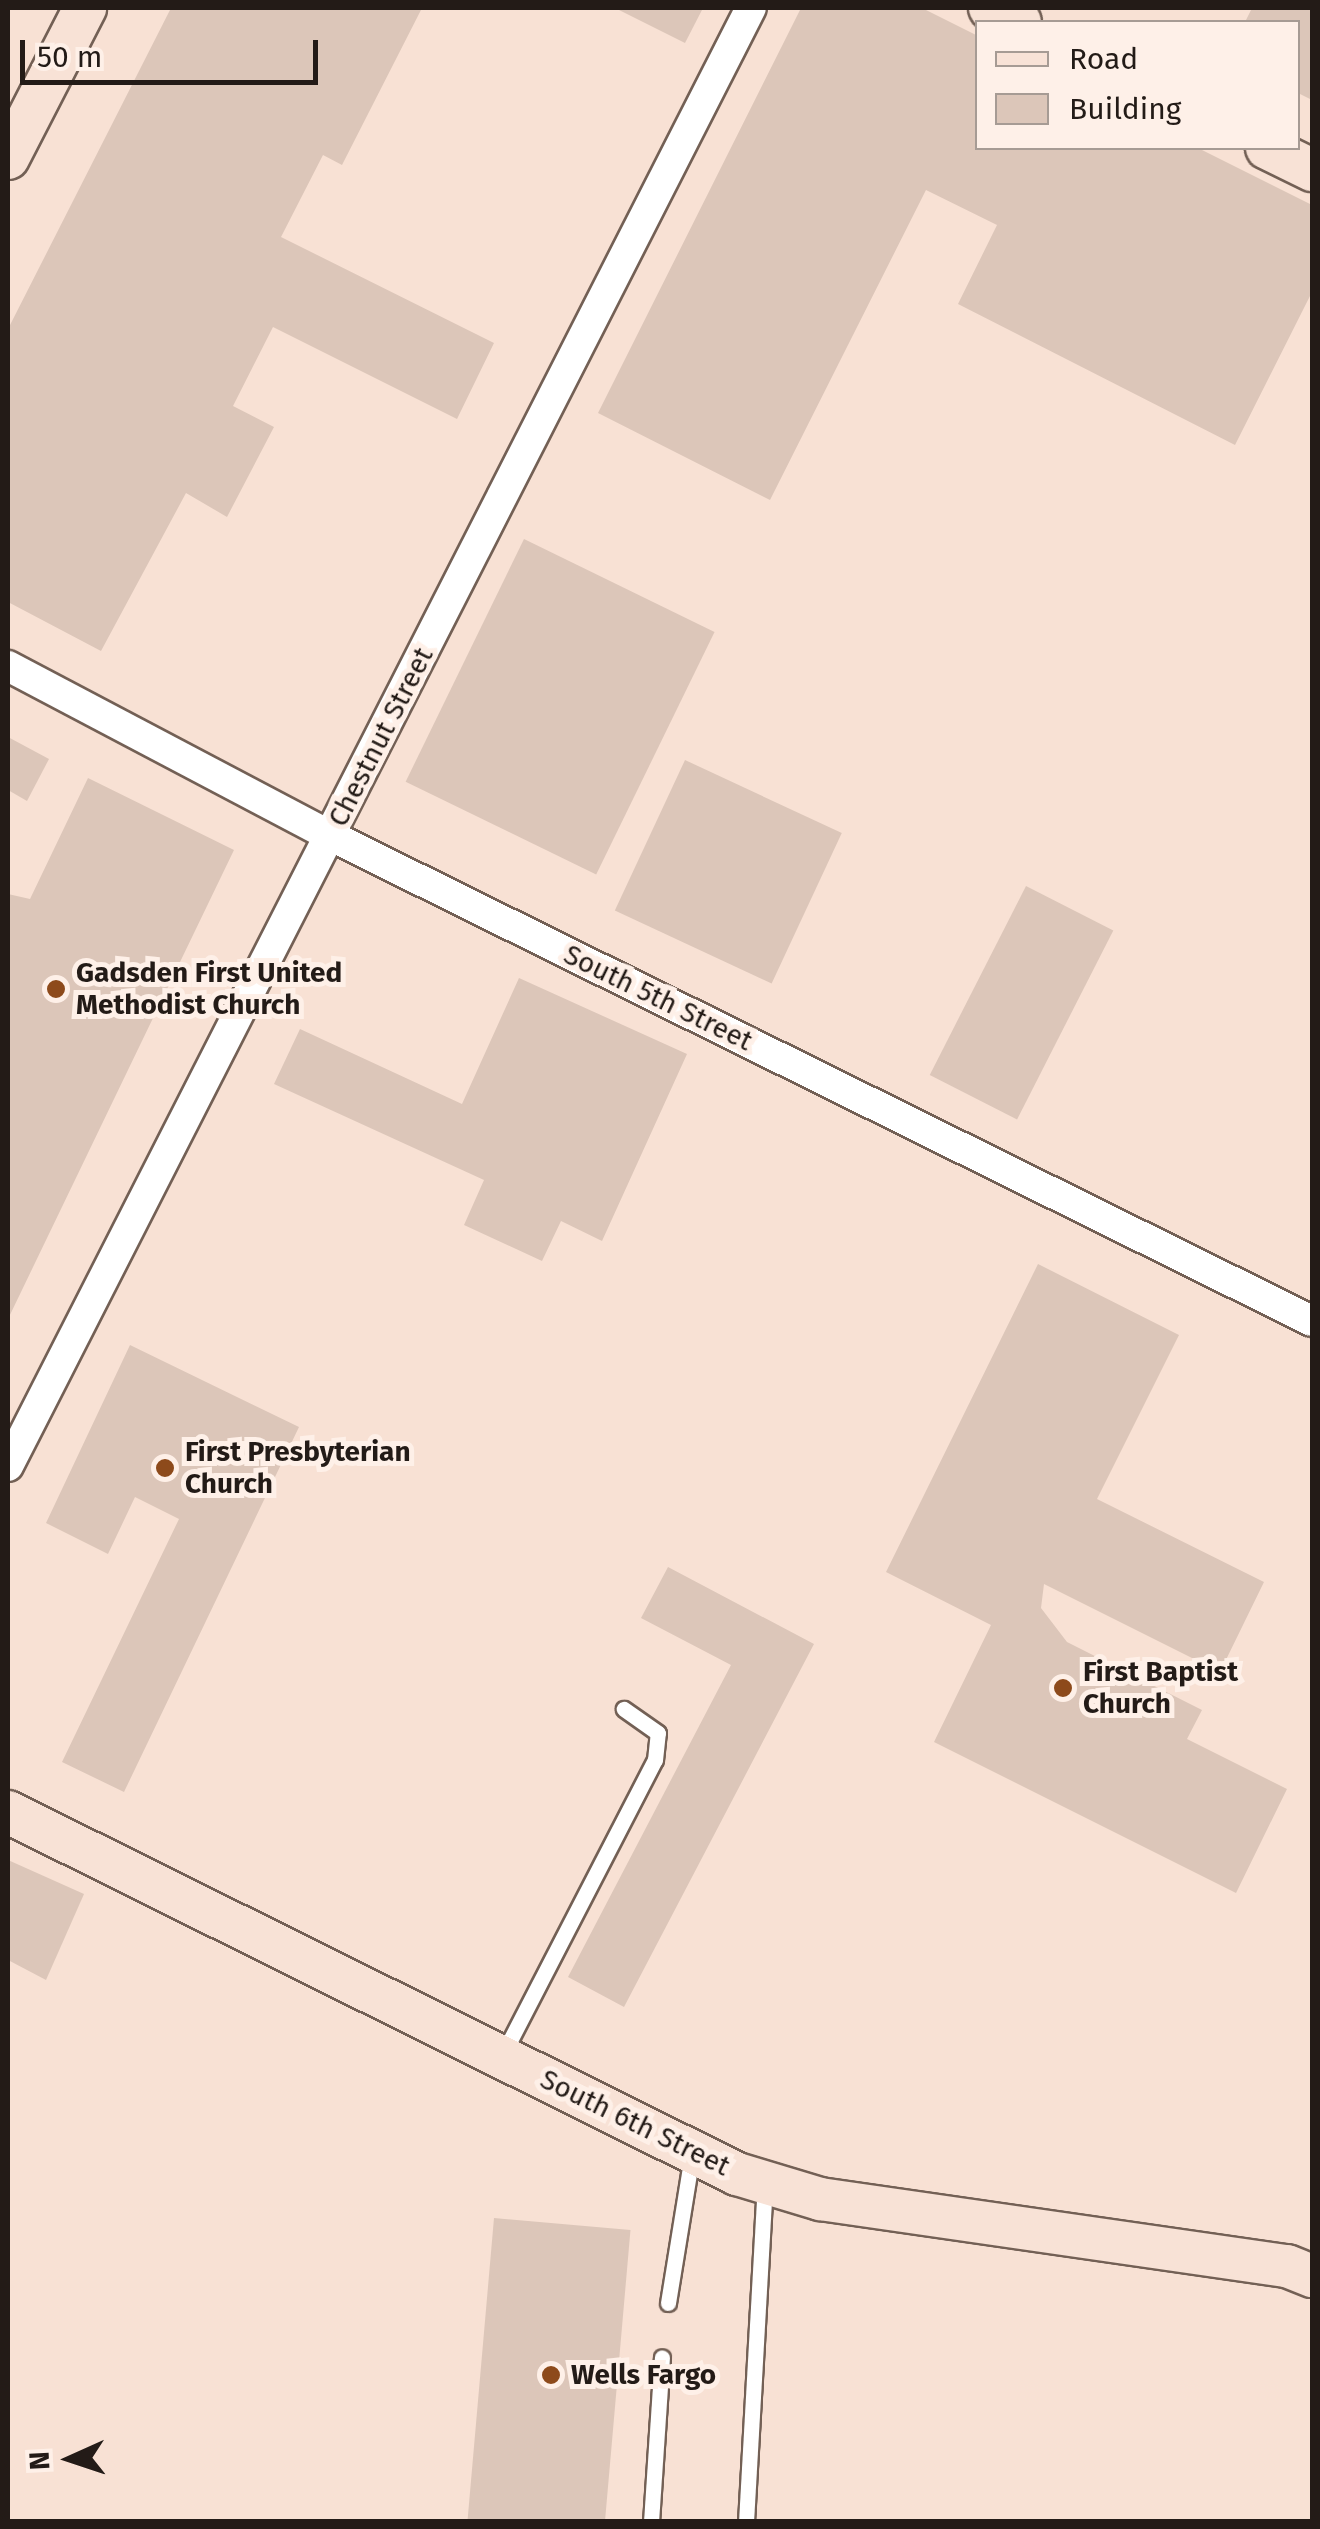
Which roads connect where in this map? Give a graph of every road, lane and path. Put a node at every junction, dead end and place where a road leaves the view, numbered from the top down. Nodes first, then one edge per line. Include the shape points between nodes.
1 (85, 8) edge
2 (751, 8) edge
3 (990, 8) edge
4 (1016, 20) edge
5 (1271, 150) edge
6 (8, 158) edge
7 (1312, 170) edge
8 (8, 666) edge
9 (331, 836) junction
10 (1312, 1321) edge
11 (8, 1466) edge
12 (624, 1709) dead end
13 (8, 1812) edge
14 (501, 2057) junction
15 (692, 2152) junction
16 (765, 2183) junction
17 (1312, 2276) edge
18 (668, 2303) dead end
19 (662, 2358) dead end
20 (650, 2522) edge
21 (746, 2522) edge

1 - 6 street
2 - 9 street, Chestnut Street
3 - 4 street
5 - 7 street
8 - 9 street, South 5th Street
9 - 10 street, South 5th Street
9 - 11 street, Chestnut Street
12 - 14 lane via 658,1733 655,1760
13 - 14 street, South 6th Street
14 - 15 street, South 6th Street
15 - 16 street, South 6th Street
15 - 18 lane
16 - 17 street, South 6th Street via 820,2198 1287,2266
16 - 21 lane
19 - 20 lane

